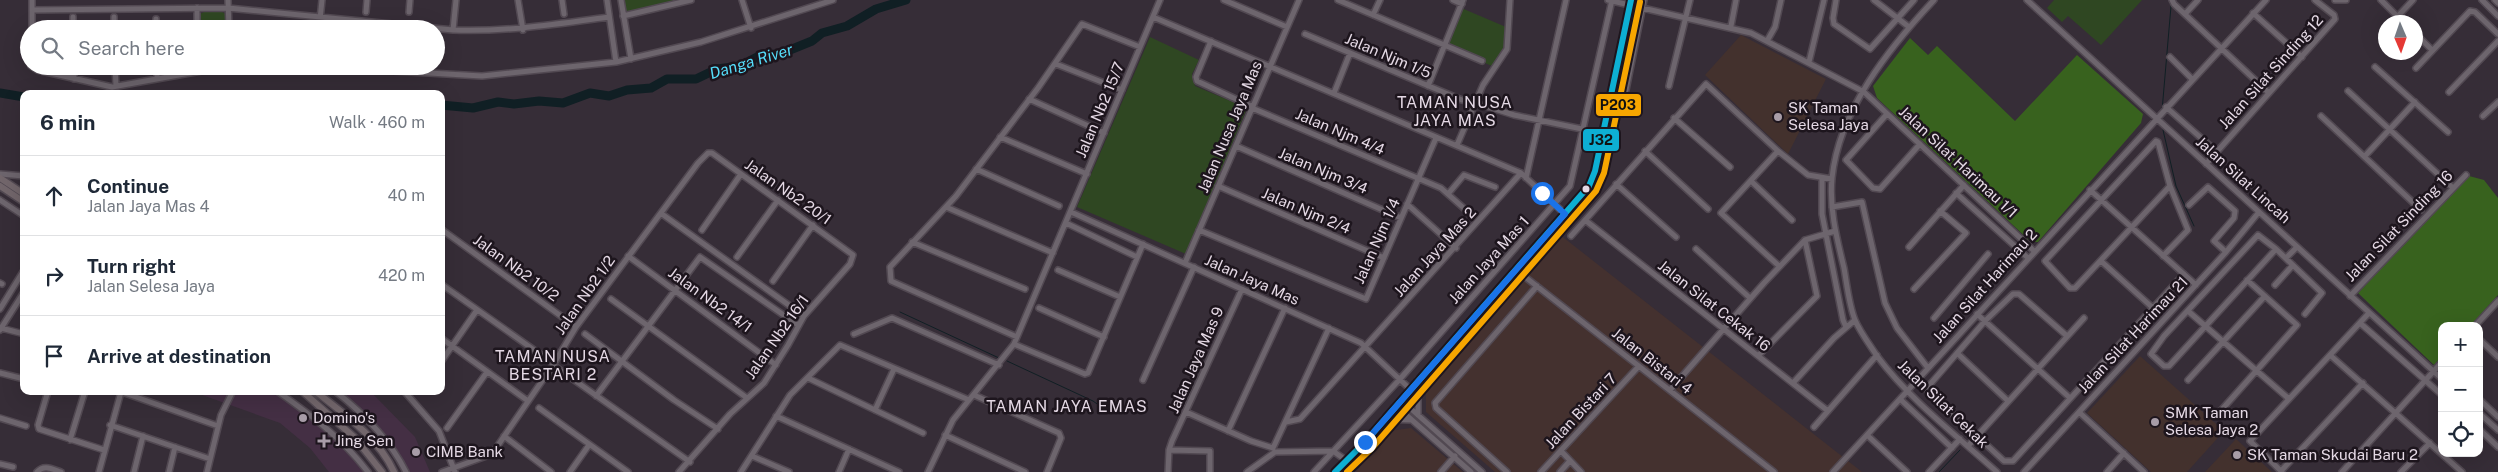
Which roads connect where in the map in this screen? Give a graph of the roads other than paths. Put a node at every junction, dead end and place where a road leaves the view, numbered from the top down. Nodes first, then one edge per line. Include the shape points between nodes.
1 (32, 0) edge
2 (228, 0) edge
3 (322, 0) edge
4 (368, 0) edge
5 (410, 0) edge
6 (456, 0) edge
7 (518, 0) edge
8 (562, 0) edge
9 (607, 0) edge
10 (621, 0) edge
11 (691, 0) edge
12 (742, 0) edge
13 (832, 0) edge
14 (1160, 0) edge
15 (1224, 0) edge
16 (1299, 0) edge
17 (1338, 0) edge
18 (1380, 0) edge
19 (1453, 0) edge
20 (1510, 0) edge
21 (1566, 0) edge
22 (1611, 0) edge
23 (1644, 0) edge
24 (1690, 0) edge
25 (1736, 0) edge
26 (1781, 0) edge
27 (1824, 0) edge
28 (1836, 0) edge
29 (1874, 0) edge
30 (1914, 0) edge
31 (1934, 0) edge
32 (2027, 0) edge
33 (2172, 0) edge
34 (2198, 0) edge
35 (2266, 0) edge
36 (2316, 0) edge
37 (2335, 0) edge
38 (2346, 0) edge
39 (2380, 0) edge
40 (2413, 0) edge
41 (2482, 0) edge
42 (1462, 2) edge
43 (1630, 2) edge
44 (197, 8) junction
45 (228, 8) junction
46 (1642, 8) junction
47 (32, 10) junction
48 (366, 12) dead end
49 (409, 12) dead end
50 (2253, 13) junction
51 (564, 14) dead end
52 (2185, 14) junction
53 (1373, 15) junction
54 (2396, 15) edge
55 (2400, 15) edge
56 (320, 16) junction
57 (623, 16) junction
58 (2498, 16) edge
59 (609, 17) junction
60 (1153, 17) junction
61 (1686, 17) junction
62 (1898, 19) junction
63 (32, 20) edge
64 (197, 20) edge
65 (229, 20) edge
66 (320, 20) edge
67 (358, 20) edge
68 (1731, 26) junction
69 (1287, 27) junction
70 (1909, 27) junction
71 (751, 28) junction
72 (445, 29) edge
73 (453, 30) junction
74 (522, 30) junction
75 (1305, 34) dead end
76 (2498, 34) edge
77 (1211, 41) junction
78 (1767, 41) junction
79 (2423, 41) edge
80 (2498, 41) edge
81 (1445, 45) junction
82 (1140, 47) junction
83 (2220, 49) junction
84 (2432, 50) junction
85 (1350, 53) junction
86 (2302, 57) junction
87 (2170, 58) dead end
88 (631, 59) junction
89 (1482, 61) dead end
90 (616, 62) junction
91 (1809, 62) junction
92 (1056, 64) junction
93 (1270, 66) junction
94 (2375, 67) dead end
95 (2416, 68) dead end
96 (445, 74) edge
97 (59, 75) edge
98 (74, 75) edge
99 (115, 75) edge
100 (157, 75) edge
101 (173, 75) edge
102 (74, 79) junction
103 (157, 79) junction
104 (2192, 79) junction
105 (116, 86) junction
106 (1428, 86) junction
107 (1669, 86) dead end
108 (1612, 87) junction
109 (1122, 90) junction
110 (2348, 91) dead end
111 (1864, 92) junction
112 (2449, 92) dead end
113 (1334, 93) junction
114 (2269, 93) junction
115 (1029, 99) junction
116 (1462, 100) dead end
117 (1476, 102) junction
118 (2415, 102) junction
119 (2498, 102) edge
120 (1252, 107) junction
121 (2164, 109) junction
122 (1888, 114) junction
123 (2321, 116) dead end
124 (2483, 116) dead end
125 (1674, 118) junction
126 (2156, 118) junction
127 (1538, 120) junction
128 (1582, 129) junction
129 (2390, 130) junction
130 (2448, 132) dead end
131 (1104, 133) junction
132 (1000, 137) junction
133 (1436, 138) junction
134 (1920, 144) junction
135 (1236, 146) junction
136 (1457, 146) junction
137 (1645, 151) junction
138 (1778, 152) junction
139 (2217, 152) junction
140 (704, 156) joint
141 (2365, 156) junction
142 (2206, 164) junction
143 (1730, 167) dead end
144 (976, 169) junction
145 (1521, 173) junction
146 (741, 174) junction
147 (1087, 174) junction
148 (2466, 174) dead end
149 (0, 176) edge
150 (20, 177) edge
151 (1418, 178) junction
152 (1526, 178) junction
153 (1822, 179) junction
154 (1832, 179) junction
155 (1751, 181) junction
156 (1616, 184) junction
157 (1964, 185) junction
158 (0, 186) edge
159 (1218, 186) junction
160 (2170, 186) junction
161 (1495, 187) dead end
162 (2453, 188) junction
163 (2090, 190) junction
164 (20, 191) edge
165 (1956, 193) junction
166 (1448, 194) junction
167 (20, 199) edge
168 (2100, 199) junction
169 (0, 200) edge
170 (778, 200) junction
171 (1408, 204) junction
172 (1555, 205) junction
173 (2189, 205) dead end
174 (1059, 206) dead end
175 (1832, 206) junction
176 (946, 207) junction
177 (1708, 209) dead end
178 (2421, 210) dead end
179 (1467, 211) dead end
180 (1940, 211) junction
181 (1071, 212) junction
182 (2259, 212) junction
183 (20, 213) edge
184 (662, 214) junction
185 (1565, 214) junction
186 (1401, 218) junction
187 (1585, 220) junction
188 (1792, 220) dead end
189 (1066, 223) junction
190 (813, 225) junction
191 (2131, 227) junction
192 (702, 230) dead end
193 (1199, 230) junction
194 (1835, 231) junction
195 (445, 232) edge
196 (1826, 234) junction
197 (1571, 236) dead end
198 (1676, 236) dead end
199 (1805, 240) junction
200 (912, 242) junction
201 (1143, 244) junction
202 (1909, 247) dead end
203 (2297, 247) junction
204 (1456, 248) junction
205 (1696, 249) dead end
206 (2276, 249) junction
207 (2034, 251) junction
208 (2226, 252) junction
209 (1053, 253) junction
210 (1988, 254) dead end
211 (628, 256) junction
212 (2163, 256) junction
213 (737, 257) dead end
214 (1137, 257) junction
215 (1384, 258) junction
216 (2028, 258) junction
217 (2286, 258) junction
218 (852, 260) joint
219 (2101, 261) junction
220 (1185, 263) junction
221 (2294, 265) junction
222 (1779, 266) junction
223 (1194, 267) junction
224 (1515, 269) junction
225 (1058, 270) dead end
226 (2184, 274) junction
227 (20, 276) edge
228 (2247, 280) junction
229 (773, 281) dead end
230 (2196, 285) junction
231 (2275, 285) dead end
232 (1537, 286) junction
233 (445, 287) edge
234 (1025, 289) dead end
235 (1242, 289) junction
236 (1914, 289) dead end
237 (675, 290) junction
238 (2265, 296) junction
239 (2350, 296) junction
240 (1120, 297) junction
241 (20, 298) edge
242 (1750, 298) junction
243 (611, 299) dead end
244 (2498, 301) edge
245 (1039, 308) dead end
246 (1285, 308) junction
247 (2153, 308) junction
248 (0, 309) edge
249 (477, 310) junction
250 (2188, 311) junction
251 (2369, 313) junction
252 (1977, 314) junction
253 (2305, 314) dead end
254 (804, 316) junction
255 (1934, 318) dead end
256 (2084, 318) dead end
257 (1855, 320) junction
258 (1985, 321) junction
259 (2479, 322) edge
260 (2360, 323) junction
261 (798, 325) junction
262 (649, 326) junction
263 (2205, 326) junction
264 (576, 327) junction
265 (1846, 327) junction
266 (1329, 328) junction
267 (1, 329) edge
268 (2155, 329) junction
269 (1724, 330) junction
270 (20, 333) edge
271 (585, 334) dead end
272 (854, 334) dead end
273 (2067, 336) junction
274 (2164, 336) junction
275 (1017, 337) junction
276 (1104, 337) junction
277 (445, 341) edge
278 (2224, 342) junction
279 (2483, 343) edge
280 (1014, 344) junction
281 (452, 346) junction
282 (1366, 347) junction
283 (1957, 353) junction
284 (2330, 354) junction
285 (1877, 355) junction
286 (445, 356) edge
287 (1758, 356) junction
288 (544, 357) dead end
289 (2498, 357) edge
290 (621, 362) junction
291 (999, 364) junction
292 (553, 365) junction
293 (776, 365) junction
294 (1639, 366) junction
295 (2438, 367) edge
296 (1928, 368) junction
297 (894, 369) junction
298 (2038, 369) junction
299 (2256, 370) junction
300 (2433, 371) junction
301 (0, 372) edge
302 (487, 372) junction
303 (2438, 375) edge
304 (808, 378) junction
305 (20, 379) edge
306 (1400, 379) junction
307 (1143, 380) dead end
308 (1418, 380) junction
309 (2188, 380) dead end
310 (2425, 380) junction
311 (2363, 383) junction
312 (1793, 384) junction
313 (1410, 388) junction
314 (1670, 390) junction
315 (1907, 390) junction
316 (2438, 391) edge
317 (47, 395) edge
318 (84, 395) edge
319 (119, 395) edge
320 (129, 395) edge
321 (230, 395) edge
322 (283, 395) edge
323 (307, 395) edge
324 (320, 395) edge
325 (339, 395) edge
326 (408, 395) edge
327 (974, 395) junction
328 (596, 396) junction
329 (747, 398) junction
330 (1900, 398) junction
331 (2070, 398) junction
332 (2288, 398) junction
333 (969, 400) junction
334 (1401, 400) junction
335 (528, 401) junction
336 (2008, 401) junction
337 (2483, 403) edge
338 (1396, 406) junction
339 (539, 408) dead end
340 (875, 410) junction
341 (1828, 411) junction
342 (1186, 412) junction
343 (2079, 412) junction
344 (2396, 412) junction
345 (1418, 415) junction
346 (2216, 415) dead end
347 (776, 416) junction
348 (2483, 417) edge
349 (2498, 417) edge
350 (0, 418) edge
351 (1384, 419) junction
352 (1413, 420) junction
353 (1286, 422) junction
354 (110, 425) junction
355 (26, 426) dead end
356 (218, 426) junction
357 (1814, 427) dead end
358 (447, 428) dead end
359 (718, 428) junction
360 (1228, 430) junction
361 (2498, 430) edge
362 (924, 433) dead end
363 (2483, 433) edge
364 (945, 435) junction
365 (1867, 435) junction
366 (143, 436) junction
367 (504, 436) junction
368 (1976, 436) junction
369 (1960, 439) junction
370 (70, 440) junction
371 (2430, 443) junction
372 (589, 445) junction
373 (1968, 446) junction
374 (175, 447) junction
375 (2498, 447) edge
376 (1952, 448) junction
377 (849, 449) junction
378 (104, 450) junction
379 (1169, 450) junction
380 (1333, 451) junction
381 (1561, 451) junction
382 (1459, 452) junction
383 (2124, 453) junction
384 (752, 456) junction
385 (1454, 457) junction
386 (210, 459) junction
387 (1347, 461) junction
388 (690, 462) junction
389 (1569, 462) junction
390 (0, 464) edge
391 (390, 464) junction
392 (13, 467) dead end
393 (454, 470) edge
394 (2405, 471) edge
395 (37, 472) edge
396 (61, 472) edge
397 (99, 472) edge
398 (134, 472) edge
399 (169, 472) edge
400 (208, 472) edge
401 (368, 472) edge
402 (380, 472) edge
403 (394, 472) edge
404 (406, 472) edge
405 (442, 472) edge
406 (551, 472) edge
407 (570, 472) edge
408 (628, 472) edge
409 (679, 472) edge
410 (741, 472) edge
411 (789, 472) edge
412 (839, 472) edge
413 (899, 472) edge
414 (928, 472) edge
415 (1025, 472) edge
416 (1047, 472) edge
417 (1168, 472) edge
418 (1210, 472) edge
419 (1247, 472) edge
420 (1314, 472) edge
421 (1335, 472) edge
422 (1441, 472) edge
423 (1471, 472) edge
424 (1482, 472) edge
425 (1507, 472) edge
426 (1541, 472) edge
427 (1560, 472) edge
428 (1582, 472) edge
429 (1774, 472) edge
430 (1833, 472) edge
431 (1908, 472) edge
432 (1929, 472) edge
433 (1997, 472) edge
434 (2024, 472) edge
435 (2107, 472) edge
436 (2144, 472) edge
437 (2282, 472) edge
438 (2342, 472) edge
439 (2462, 472) edge

1 - 47 street
2 - 45 street
3 - 56 street
4 - 48 street
5 - 49 street
6 - 73 street
7 - 74 street
8 - 51 street
9 - 59 street
10 - 57 street
11 - 57 street
12 - 71 street
13 - 71 street
14 - 60 street, Jalan Nb2 15/7
15 - 69 street
16 - 69 street, Jalan Nusa Jaya Mas
17 - 53 street
18 - 53 street
19 - 42 street
20 - 117 street via 1507,49 1483,85
21 - 127 street
22 - 43 street, Jalan Silat Harimau 1/1
22 - 128 street, Jalan Jaya Mas 1
23 - 46 street
24 - 61 street
25 - 68 street
26 - 78 street via 1775,27
27 - 91 street
28 - 62 street via 1834,24 1870,49
29 - 62 street
30 - 62 street
31 - 70 street, Jalan Silat Cekak
32 - 126 street, Jalan Silat Lincah
33 - 52 street
34 - 52 street
35 - 50 street, Jalan Silat Harimau 2
36 - 86 street, Jalan Silat Sinding 12 via 2335,19
37 - 38 street
39 - 54 street
40 - 55 street
41 - 58 street
42 - 81 street
43 - 46 street, Jalan Silat Harimau 1/1
43 - 108 street
44 - 45 street
44 - 47 street
44 - 64 street
45 - 56 street
45 - 65 street
46 - 61 street, Jalan Silat Harimau 1/1
46 - 108 street via 1626,90
47 - 63 street
50 - 83 street, Jalan Silat Harimau 2
50 - 86 street
52 - 83 street
53 - 81 street
56 - 66 street
56 - 67 street
57 - 88 street
59 - 74 street
59 - 90 street
60 - 77 street
60 - 82 street, Jalan Nb2 15/7
61 - 68 street, Jalan Silat Harimau 1/1
61 - 107 street
62 - 70 street
68 - 78 street, Jalan Silat Harimau 1/1
69 - 93 street, Jalan Nusa Jaya Mas
70 - 111 street, Jalan Silat Cekak via 1883,60
71 - 88 street
72 - 73 street
73 - 74 street
75 - 85 street, Jalan Njm 1/5
76 - 84 street via 2474,12 2468,12
77 - 93 street
77 - 120 street, Jalan Njm 4/4 via 1197,81
78 - 91 street, Jalan Silat Harimau 1/1
79 - 84 street
80 - 112 street
81 - 89 street
81 - 106 street
82 - 92 street via 1082,24
82 - 109 street, Jalan Nb2 15/7
83 - 104 street, Jalan Silat Harimau 2
83 - 114 street
84 - 95 street
85 - 106 street, Jalan Njm 1/5
85 - 113 street
86 - 114 street, Jalan Silat Sinding 12
87 - 104 street
88 - 90 street
90 - 96 street via 482,76
91 - 111 street, Jalan Silat Harimau 1/1
92 - 109 street
92 - 115 street
93 - 113 street
93 - 120 street, Jalan Nusa Jaya Mas
94 - 118 street
97 - 102 street
98 - 102 street
99 - 105 street
100 - 103 street
101 - 103 street
102 - 105 street
103 - 105 street
104 - 121 street, Jalan Silat Harimau 2
106 - 116 street, Jalan Njm 1/5
108 - 185 street via 1595,171 1589,186
109 - 131 street, Jalan Nb2 15/7
110 - 129 street
111 - 122 street, Jalan Silat Harimau 1/1
111 - 154 street, Jalan Silat Cekak via 1842,135
113 - 133 street
114 - 139 street, Jalan Silat Sinding 12
115 - 131 street
115 - 132 street
117 - 127 street
117 - 136 street
118 - 129 street
118 - 130 street
119 - 124 street
120 - 135 street, Jalan Nusa Jaya Mas
120 - 151 street, Jalan Njm 4/4
121 - 126 street, Jalan Silat Harimau 2
121 - 139 street
122 - 134 street, Jalan Silat Harimau 1/1
122 - 134 street via 1846,160 1877,190
123 - 141 street, Jalan Silat Sinding 16
125 - 137 street
125 - 138 street via 1703,86 1710,86
125 - 143 street
126 - 142 street, Jalan Silat Lincah
126 - 163 street, Jalan Silat Harimau 2
127 - 128 street
127 - 152 street
128 - 172 street, Jalan Jaya Mas 1 via 1570,186
129 - 141 street
129 - 162 street
131 - 147 street, Jalan Nb2 15/7
132 - 144 street
132 - 147 street
133 - 136 street
133 - 151 street, Jalan Njm 1/4
134 - 157 street, Jalan Silat Harimau 1/1
135 - 159 street, Jalan Nusa Jaya Mas
135 - 186 street, Jalan Njm 3/4
136 - 145 street
137 - 156 street
137 - 177 street
138 - 153 street via 1808,175
138 - 155 street
139 - 142 street, Jalan Silat Sinding 12
140 - 146 street, Jalan Nb2 20/1 via 712,153
140 - 184 street, Jalan Nb2 1/2
141 - 178 street, Jalan Silat Sinding 16
142 - 182 street, Jalan Silat Lincah
144 - 174 street
144 - 176 street
145 - 152 street
145 - 204 street, Jalan Jaya Mas 2
146 - 170 street, Jalan Nb2 20/1
146 - 192 street
147 - 181 street, Jalan Nb2 15/7
148 - 162 street, Jalan Silat Sinding 16
149 - 150 street
149 - 164 main road
151 - 166 street, Jalan Njm 4/4
151 - 171 street, Jalan Njm 1/4
152 - 172 street
153 - 154 street
153 - 196 street via 1822,214
154 - 175 street, Jalan Silat Cekak
155 - 188 street
155 - 222 street via 1721,213
156 - 187 street
156 - 198 street
157 - 165 street
157 - 207 street, Jalan Silat Harimau 1/1
158 - 167 main road
159 - 193 street, Jalan Nusa Jaya Mas
159 - 215 street, Jalan Njm 2/4
160 - 168 street via 2156,141
160 - 191 street
160 - 212 street via 2188,230
161 - 166 street via 1464,175
162 - 239 street, Jalan Silat Sinding 16
163 - 168 street
163 - 207 street, Jalan Silat Harimau 2
165 - 180 street
165 - 216 street
166 - 179 street, Jalan Njm 4/4
168 - 191 street
168 - 219 street via 2045,261 2073,289
169 - 183 street
170 - 190 street, Jalan Nb2 20/1
170 - 213 street
171 - 186 street, Jalan Njm 1/4
171 - 204 street
172 - 185 street
172 - 306 street, Jalan Jaya Mas 1
173 - 208 street via 2208,186 2236,213 2214,241
175 - 194 street, Jalan Silat Cekak
175 - 296 street, Jalan Silat Cekak via 1862,202 1885,303 1897,328
176 - 200 street
176 - 209 street
180 - 202 street
180 - 236 street via 1966,234
181 - 189 street, Jalan Nb2 15/7
181 - 201 street, Jalan Jaya Mas
182 - 203 street, Jalan Silat Lincah
182 - 208 street, Jalan Silat Harimau 21
184 - 211 street, Jalan Nb2 1/2
184 - 254 street
185 - 224 street
186 - 215 street, Jalan Njm 1/4
187 - 197 street
187 - 269 street, Jalan Silat Cekak 16
189 - 209 street, Jalan Nb2 15/7
189 - 214 street
190 - 218 street, Jalan Nb2 20/1 via 849,251 853,255
190 - 229 street
191 - 212 street
191 - 219 street
193 - 215 street, Jalan Njm 1/4 via 1366,299
193 - 220 street, Jalan Nusa Jaya Mas
194 - 196 street
194 - 257 street, Jalan Silat Cekak
195 - 264 street, Jalan Nb2 10/2
196 - 199 street
196 - 265 street
199 - 222 street
199 - 287 street via 1816,296
200 - 234 street
200 - 275 street via 890,267 891,281
201 - 214 street
201 - 220 street, Jalan Jaya Mas
203 - 217 street
203 - 239 street, Jalan Silat Lincah
204 - 282 street, Jalan Jaya Mas 2
205 - 242 street
206 - 217 street
206 - 228 street
206 - 250 street via 2258,235
207 - 216 street, Jalan Silat Harimau 2
208 - 230 street, Jalan Silat Harimau 21
209 - 275 street, Jalan Nb2 15/7
210 - 255 street
211 - 237 street, Jalan Nb2 14/1
211 - 264 street, Jalan Nb2 1/2
212 - 226 street
214 - 240 street
216 - 252 street, Jalan Silat Harimau 2
217 - 221 street
218 - 254 street, Jalan Nb2 16/1
219 - 247 street
220 - 223 street, Jalan Jaya Mas
221 - 231 street
221 - 253 street via 2323,294
222 - 242 street
223 - 235 street, Jalan Jaya Mas
223 - 307 street
224 - 232 street, Jalan Bistari 4
224 - 308 street
225 - 240 street
226 - 230 street
226 - 247 street
227 - 248 street
228 - 238 street
228 - 263 street
230 - 268 street, Jalan Silat Harimau 21
232 - 294 street, Jalan Bistari 4
232 - 425 street via 1435,403 1436,408
233 - 249 street
235 - 246 street, Jalan Jaya Mas
235 - 342 street, Jalan Jaya Mas 9
237 - 261 street via 700,257
237 - 262 street
237 - 293 street, Jalan Nb2 14/1
238 - 278 street
238 - 299 street via 2297,325
239 - 251 street, Jalan Silat Lincah
240 - 276 street
241 - 267 street
242 - 269 street
243 - 262 street
244 - 259 street
245 - 276 street
246 - 266 street, Jalan Jaya Mas
246 - 360 street
247 - 331 street
249 - 281 street
249 - 288 street
250 - 263 street
250 - 274 street
251 - 260 street
251 - 300 street, Jalan Silat Lincah
252 - 258 street
252 - 296 street, Jalan Silat Harimau 2
254 - 261 street, Jalan Nb2 16/1
256 - 273 street
257 - 265 street
257 - 285 street, Jalan Silat Cekak
258 - 273 street via 2016,292
258 - 283 street
258 - 298 street
260 - 284 street
260 - 310 street
261 - 293 street, Jalan Nb2 16/1
262 - 290 street
262 - 329 street
263 - 274 street via 2168,366 2151,354
263 - 278 street
264 - 292 street, Jalan Nb2 1/2
265 - 312 street
266 - 282 street, Jalan Jaya Mas
266 - 353 street
267 - 270 street
268 - 274 street
268 - 343 street, Jalan Silat Harimau 21
269 - 287 street, Jalan Silat Cekak 16
269 - 314 street
271 - 290 street
272 - 291 street via 892,318
273 - 298 street
275 - 280 street, Jalan Nb2 15/7
276 - 280 street via 1085,374
277 - 281 street
278 - 299 street
278 - 309 street
279 - 289 street
280 - 291 street, Jalan Nb2 15/7
281 - 286 street
281 - 302 street
282 - 306 street, Jalan Jaya Mas
282 - 353 street, Jalan Jaya Mas 2 via 1300,419
283 - 336 street
283 - 368 street via 1926,389
284 - 311 street
284 - 332 street
285 - 315 street, Jalan Silat Cekak
285 - 341 street
287 - 312 street, Jalan Silat Cekak 16
290 - 328 street
290 - 359 street
291 - 327 street, Jalan Nb2 15/7
292 - 328 street
292 - 335 street, Jalan Nb2 1/2
293 - 329 street, Jalan Nb2 16/1 via 764,383
294 - 314 street, Jalan Bistari 4
294 - 381 street, Jalan Bistari 7
295 - 300 street
296 - 315 street, Jalan Silat Harimau 2
297 - 304 street via 840,345
297 - 333 street
297 - 340 street
298 - 331 street
298 - 336 street
299 - 332 street
299 - 346 street
300 - 303 street, Jalan Silat Lincah
300 - 310 street
301 - 305 street
302 - 335 street
302 - 358 street
304 - 340 street
304 - 347 street via 790,395
306 - 313 street, Jalan Jaya Mas
306 - 380 street, Jalan Jaya Mas 1
308 - 313 street
308 - 345 street
310 - 316 street
310 - 344 street
311 - 344 street
311 - 437 street
312 - 341 street, Jalan Silat Cekak 16
313 - 334 street
314 - 429 street, Jalan Bistari 4
315 - 330 street, Jalan Silat Harimau 2
315 - 369 street, Jalan Silat Cekak
317 - 370 street via 39,429
318 - 370 street
319 - 354 street
320 - 356 street
321 - 356 street
322 - 401 street via 342,441
323 - 402 main road via 355,438
324 - 391 main road via 364,433
325 - 404 street via 378,431 398,455
326 - 393 street via 439,431
327 - 333 street, Jalan Nb2 15/7
327 - 416 street via 1061,436
328 - 388 street
329 - 359 street, Jalan Nb2 16/1
330 - 365 street, Jalan Silat Harimau 2
330 - 376 street
331 - 368 street via 2013,461 2007,462
332 - 437 street via 2250,441
333 - 364 street, Jalan Nb2 15/7
334 - 338 street
334 - 345 street
335 - 367 street, Jalan Nb2 1/2
336 - 368 street
337 - 349 street
338 - 351 street
338 - 352 street
339 - 372 street
340 - 362 street
341 - 357 street
342 - 360 street
342 - 379 street, Jalan Jaya Mas 9
343 - 383 street
343 - 434 street, Jalan Silat Harimau 21
344 - 371 street
344 - 438 street
345 - 382 street
347 - 377 street
347 - 384 street
348 - 361 street
350 - 355 street
351 - 352 street
351 - 387 street
352 - 385 street
353 - 360 street via 1273,448
354 - 366 street
354 - 378 street
356 - 386 street
359 - 388 street, Jalan Nb2 16/1
363 - 375 street
364 - 414 street, Jalan Nb2 15/7
364 - 415 street
365 - 430 street, Jalan Silat Harimau 2
365 - 431 street
366 - 374 street
366 - 398 street
367 - 393 street, Jalan Nb2 1/2 via 492,454
367 - 406 street
368 - 373 street
369 - 373 street, Jalan Silat Cekak
369 - 376 street
370 - 378 street
371 - 394 street
371 - 439 street
372 - 407 street
372 - 408 street
373 - 433 street, Jalan Silat Cekak
374 - 386 street
374 - 399 street
376 - 432 street
377 - 412 street
377 - 413 street
378 - 397 street
379 - 417 street, Jalan Jaya Mas 9
379 - 418 street via 1210,451
380 - 387 street
380 - 419 street via 1276,452
380 - 420 street, Jalan Jaya Mas 1
381 - 389 street
381 - 426 street, Jalan Bistari 7
382 - 385 street
382 - 424 street
383 - 435 street
383 - 436 street
384 - 410 street
384 - 411 street
385 - 422 street
385 - 423 street
386 - 400 street
387 - 421 street
388 - 409 street, Jalan Nb2 16/1
389 - 427 street
389 - 428 street
390 - 392 street
391 - 402 street
391 - 403 main road
393 - 405 street, Jalan Nb2 1/2
395 - 396 street via 46,467

